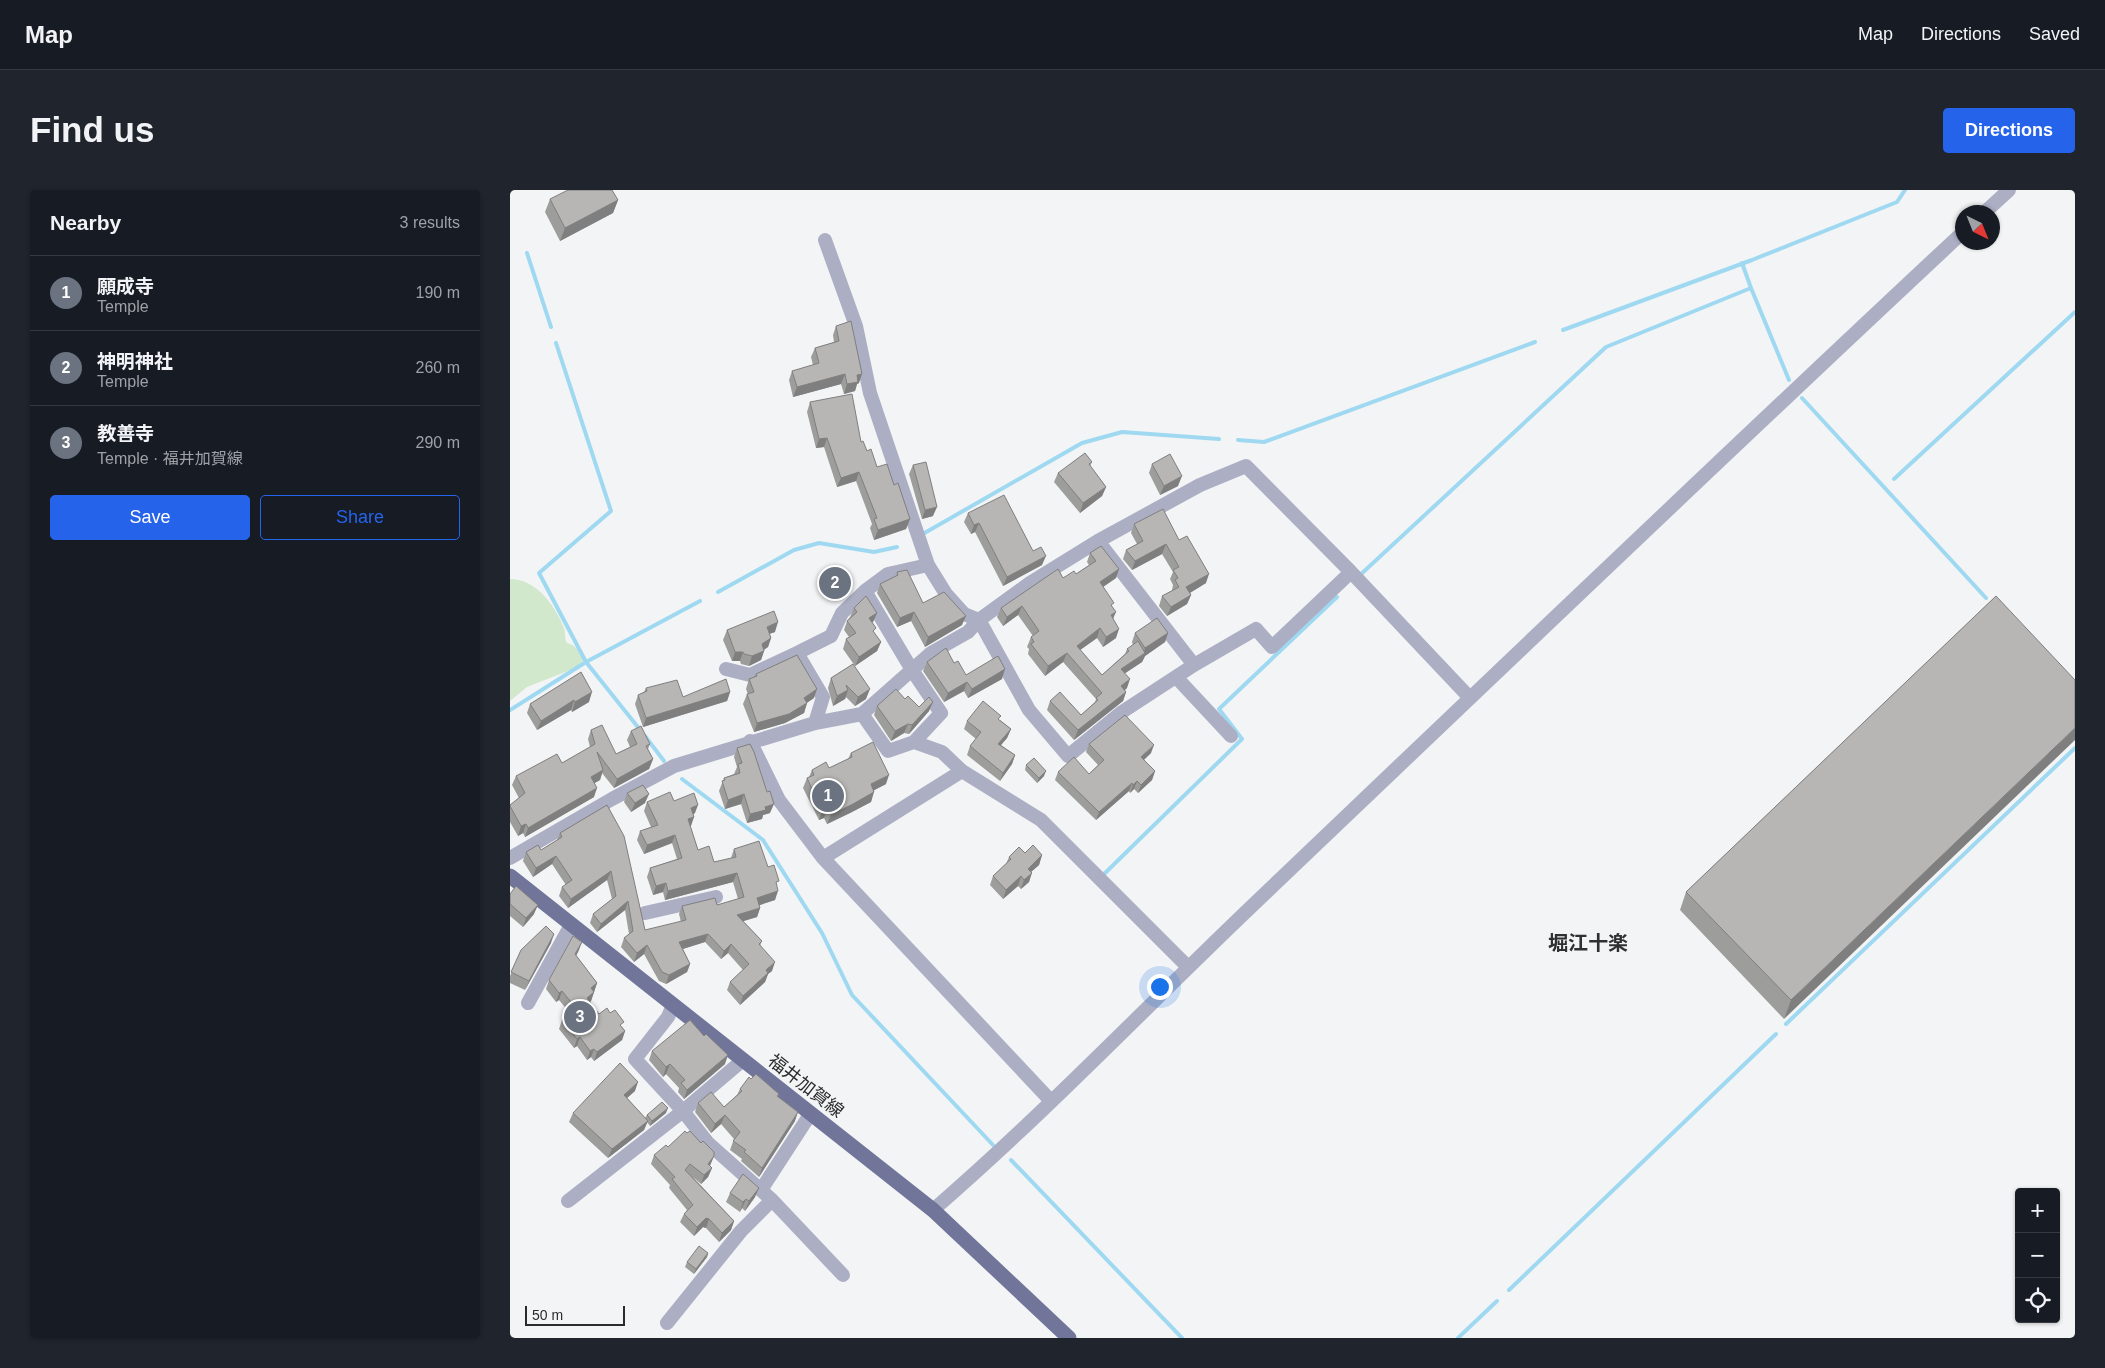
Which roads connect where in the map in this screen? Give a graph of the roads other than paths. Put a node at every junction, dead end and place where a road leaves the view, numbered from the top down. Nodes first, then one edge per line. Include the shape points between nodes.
1 (2009, 190) edge
2 (1992, 205) edge
3 (1955, 239) edge
4 (825, 240) dead end
5 (1098, 541) junction
6 (928, 565) junction
7 (1351, 572) junction
8 (865, 591) junction
9 (979, 620) junction
10 (797, 652) junction
11 (1194, 665) junction
12 (726, 669) dead end
13 (912, 670) junction
14 (1176, 677) junction
15 (1470, 698) junction
16 (862, 714) junction
17 (815, 723) junction
18 (1231, 736) dead end
19 (750, 741) junction
20 (914, 742) junction
21 (962, 771) junction
22 (510, 858) edge
23 (823, 858) junction
24 (510, 876) edge
25 (716, 897) edge
26 (645, 913) dead end
27 (571, 925) junction
28 (1188, 967) junction
29 (528, 1003) dead end
30 (673, 1005) junction
31 (743, 1060) junction
32 (1050, 1100) junction
33 (683, 1112) junction
34 (811, 1114) junction
35 (761, 1190) junction
36 (568, 1200) dead end
37 (772, 1200) junction
38 (933, 1210) junction
39 (843, 1275) dead end
40 (667, 1323) dead end
41 (1069, 1338) edge

1 - 2 street
3 - 15 street
4 - 6 street via 856,326 870,393
5 - 7 street via 1200,485 1246,466
5 - 9 street via 1030,583
5 - 11 street
6 - 8 street via 888,574
6 - 9 street via 946,594 964,614
7 - 11 street via 1272,647 1256,629
7 - 15 street
8 - 10 street via 842,613 831,636
8 - 13 street
9 - 13 street via 968,632 931,653
9 - 14 street via 1030,710 1068,756 1122,712
10 - 12 street via 750,675
10 - 17 street via 823,697
11 - 14 street
13 - 16 street
13 - 20 street via 941,713
14 - 18 street
15 - 28 street
16 - 17 street
16 - 20 street via 888,752
17 - 19 street
19 - 22 street via 652,776
19 - 23 street via 779,800
20 - 21 street via 942,752
21 - 23 street
21 - 28 street via 1041,820
23 - 32 street
24 - 27 main road, 福井加賀線
25 - 26 street
27 - 29 street
27 - 30 main road, 福井加賀線
28 - 32 street
30 - 31 main road, 福井加賀線
30 - 33 street via 634,1059
31 - 33 street
31 - 34 main road, 福井加賀線
32 - 38 street via 1004,1148
33 - 35 street via 708,1143
33 - 36 street
34 - 35 street
34 - 38 main road, 福井加賀線
35 - 37 street
37 - 39 street
37 - 40 street via 742,1231
38 - 41 main road, 福井加賀線

